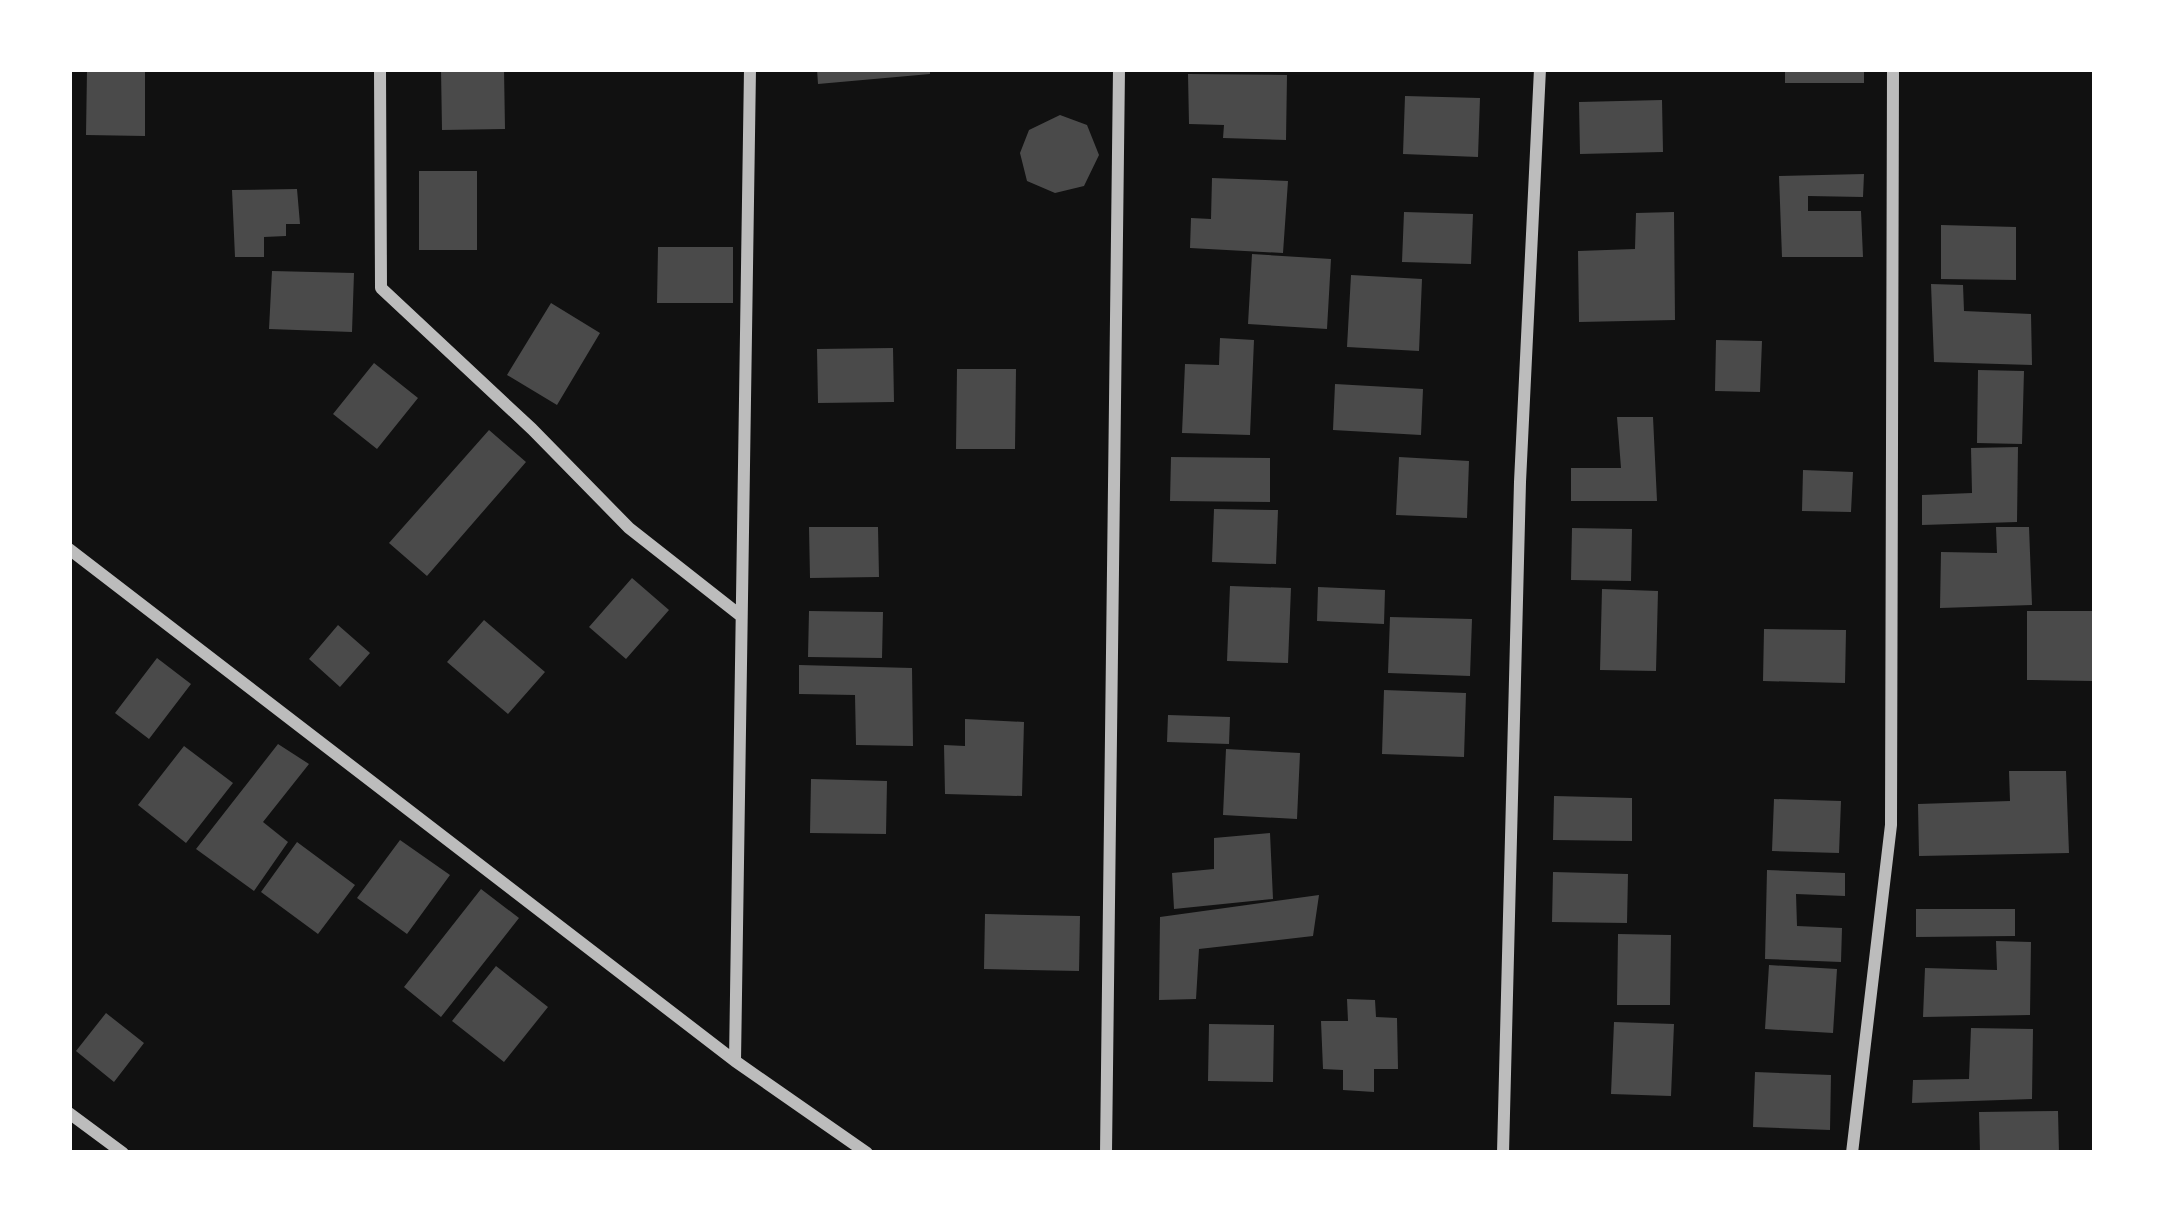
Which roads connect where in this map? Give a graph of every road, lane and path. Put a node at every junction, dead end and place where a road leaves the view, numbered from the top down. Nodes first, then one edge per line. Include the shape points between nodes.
1 (380, 69) edge
2 (750, 69) edge
3 (1119, 69) edge
4 (1540, 69) edge
5 (1893, 69) edge
6 (69, 550) edge
7 (742, 616) junction
8 (735, 1061) junction
9 (69, 1113) edge
10 (123, 1153) edge
11 (867, 1153) edge
12 (1106, 1153) edge
13 (1503, 1153) edge
14 (1852, 1153) edge

1 - 7 street via 381,288 629,528
2 - 7 street
3 - 12 street
4 - 13 street
5 - 14 street via 1891,825
6 - 8 street
7 - 8 street
8 - 11 street
9 - 10 street

